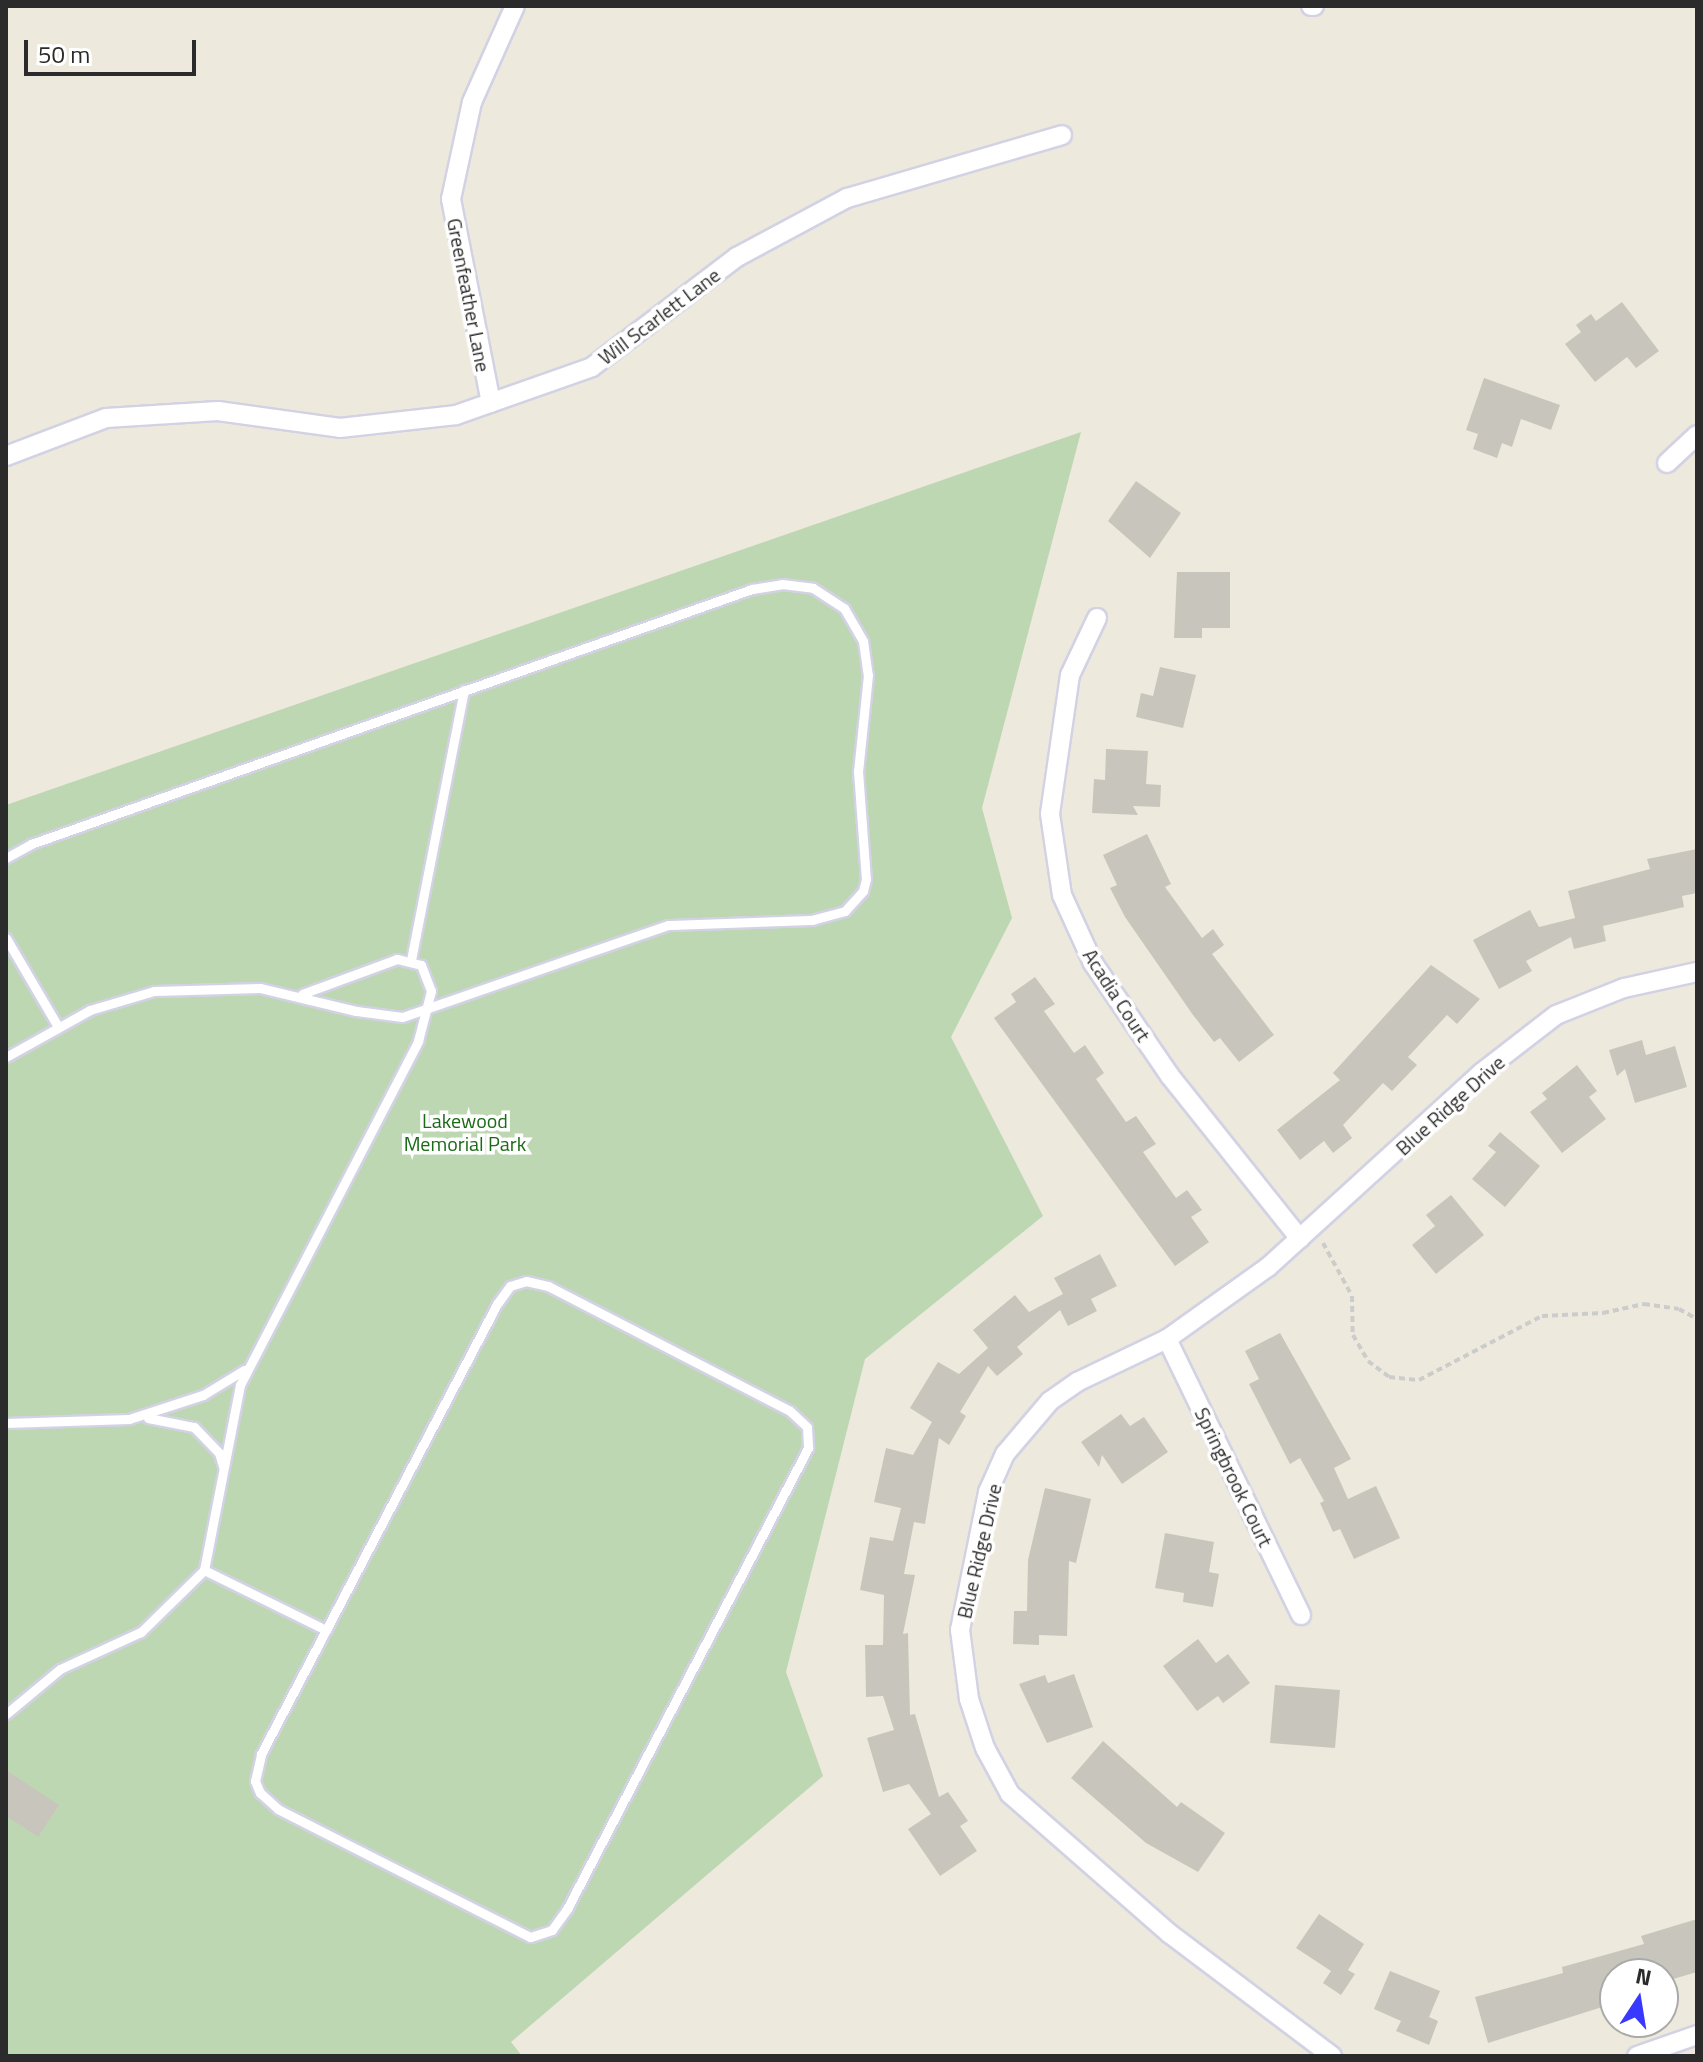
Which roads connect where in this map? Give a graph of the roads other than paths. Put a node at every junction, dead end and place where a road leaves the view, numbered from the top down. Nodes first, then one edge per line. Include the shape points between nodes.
1 (515, 6) edge
2 (1062, 135) dead end
3 (491, 403) junction
4 (1697, 435) edge
5 (6, 456) edge
6 (1667, 463) dead end
7 (1097, 618) dead end
8 (464, 690) junction
9 (6, 858) edge
10 (6, 938) edge
11 (411, 960) junction
12 (1697, 972) edge
13 (299, 995) junction
14 (430, 1006) junction
15 (57, 1025) junction
16 (6, 1057) edge
17 (1307, 1233) junction
18 (1167, 1339) junction
19 (247, 1367) junction
20 (129, 1419) junction
21 (6, 1423) edge
22 (225, 1469) junction
23 (204, 1570) junction
24 (1301, 1615) dead end
25 (326, 1630) junction
26 (6, 1714) edge
27 (1697, 2035) edge
28 (1332, 2056) edge
29 (1637, 2056) edge

1 - 3 street, Greenfeather Lane via 472,102 451,199
2 - 3 street, Will Scarlett Lane via 847,198 737,257 592,367
3 - 5 street, Will Scarlett Lane via 456,415 340,428 218,411 106,418
4 - 6 street
7 - 17 street, Acadia Court via 1070,675 1053,785 1050,814 1062,895 1093,963 1170,1076
8 - 9 lane via 31,844
8 - 11 lane
8 - 14 lane via 752,589 782,584 813,588 844,608 865,649 867,693 858,771 866,879 856,902 832,916 668,925
10 - 15 lane
11 - 13 lane via 383,963
11 - 14 lane via 429,976
12 - 17 street, Blue Ridge Drive via 1624,988 1556,1015 1481,1073
13 - 14 lane via 375,1015 402,1017
13 - 15 lane via 222,985 154,991
14 - 19 lane via 418,1041
15 - 16 lane
17 - 18 street, Blue Ridge Drive
18 - 24 street, Springbrook Court
18 - 28 street, Blue Ridge Drive via 1077,1382 1027,1424 1005,1454 988,1492 960,1630 969,1699 985,1748 1010,1794 1170,1934
19 - 20 lane via 203,1395
19 - 22 lane
20 - 21 lane
20 - 22 lane via 157,1417 194,1427 219,1453
22 - 23 lane
23 - 25 lane
23 - 26 lane via 141,1632 42,1680
25 - 25 lane via 510,1286 526,1281 548,1286 790,1411 807,1427 808,1448 567,1909 541,1935 506,1929 278,1809 260,1793 255,1781 261,1754
27 - 29 street

